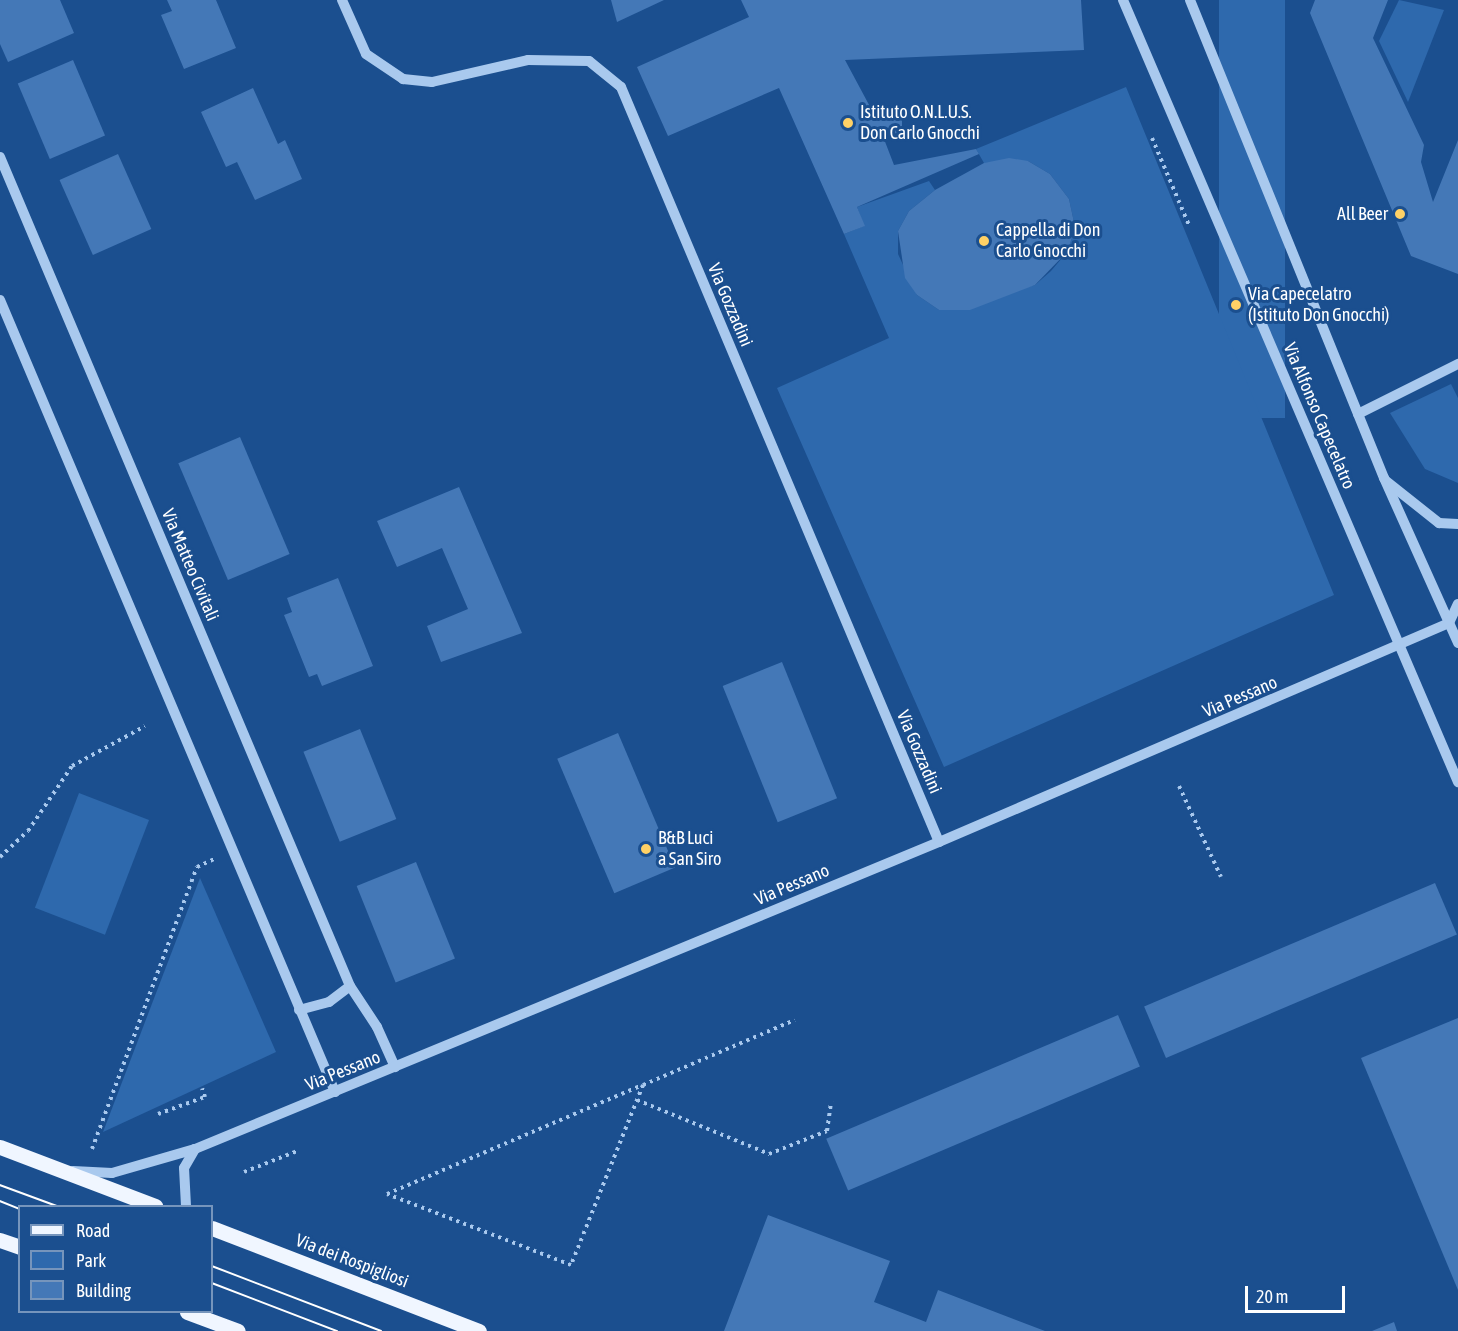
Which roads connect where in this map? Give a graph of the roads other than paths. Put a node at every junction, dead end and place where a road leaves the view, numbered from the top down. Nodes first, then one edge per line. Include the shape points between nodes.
1 (342, 0) edge
2 (1123, 0) edge
3 (1190, 0) edge
4 (0, 157) edge
5 (0, 300) edge
6 (1458, 364) edge
7 (1358, 414) junction
8 (1384, 478) junction
9 (1458, 524) edge
10 (1458, 604) edge
11 (1449, 623) junction
12 (1458, 643) edge
13 (1400, 647) junction
14 (1458, 782) edge
15 (939, 842) junction
16 (350, 986) junction
17 (299, 1010) junction
18 (395, 1067) junction
19 (335, 1092) junction
20 (0, 1147) edge
21 (195, 1149) junction
22 (60, 1170) junction
23 (152, 1205) edge
24 (186, 1205) edge
25 (213, 1228) edge
26 (0, 1240) edge
27 (18, 1246) edge
28 (192, 1313) edge
29 (238, 1331) edge
30 (479, 1331) edge

1 - 15 street, Via Gozzadini via 366,54 403,79 432,81 528,60 589,61 621,87
2 - 13 street, Via Alfonso Capecelatro
3 - 7 street, Via Alfonso Capecelatro
4 - 16 street, Via Matteo Civitali
5 - 17 street
6 - 7 street
7 - 8 street, Via Alfonso Capecelatro
8 - 9 street via 1439,524
8 - 11 street, Via Alfonso Capecelatro
10 - 11 street
11 - 12 street, Via Alfonso Capecelatro
11 - 13 street
13 - 14 street, Via Alfonso Capecelatro
13 - 15 street, Via Pessano
15 - 18 street, Via Pessano
16 - 17 street via 329,1002
16 - 18 street, Via Matteo Civitali via 378,1027
17 - 19 street
18 - 19 street, Via Pessano
19 - 21 street, Via Pessano
20 - 22 main road
21 - 22 street, Via Pessano via 112,1173
21 - 24 street via 184,1168
22 - 23 main road
25 - 30 main road, Via dei Rospigliosi
26 - 27 main road
28 - 29 main road

